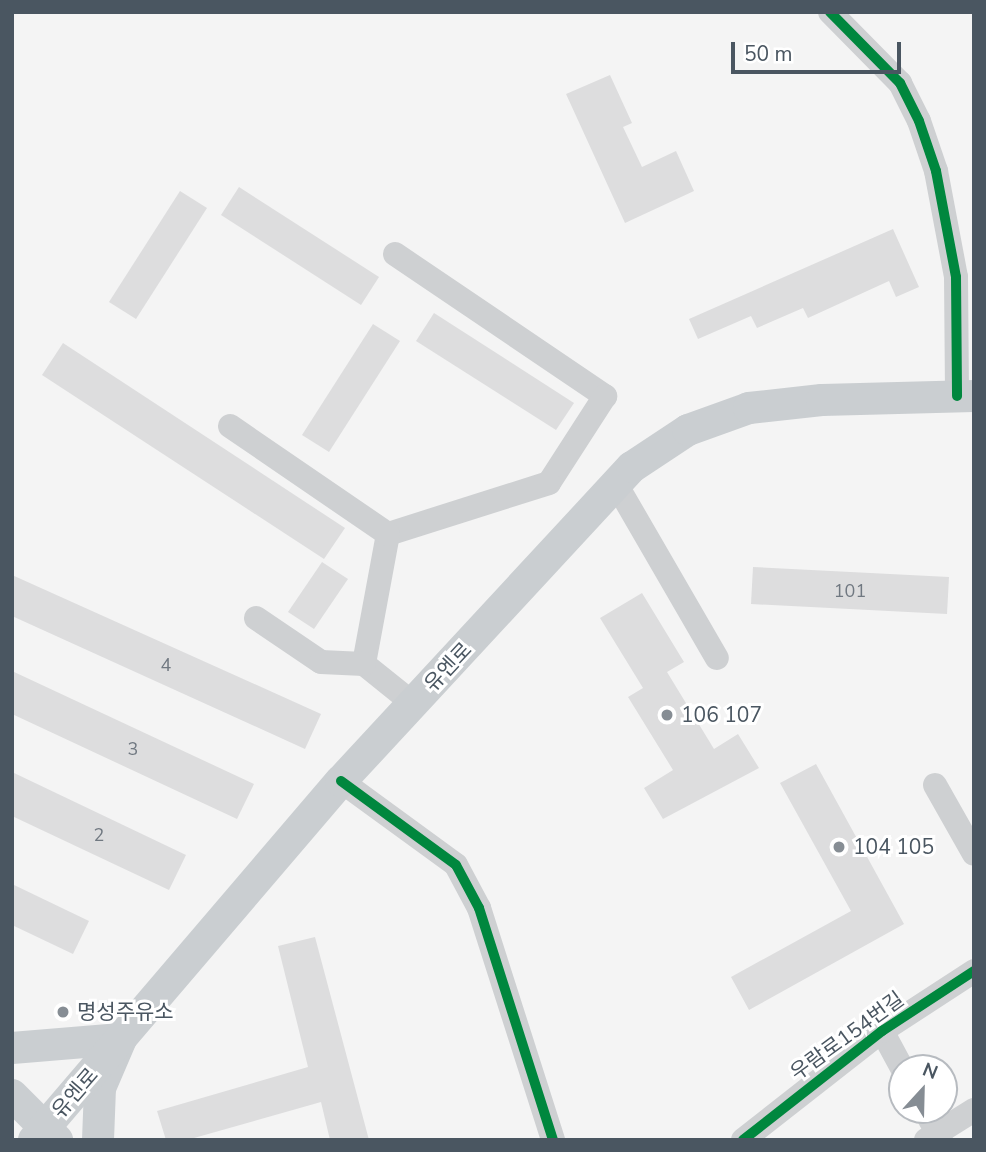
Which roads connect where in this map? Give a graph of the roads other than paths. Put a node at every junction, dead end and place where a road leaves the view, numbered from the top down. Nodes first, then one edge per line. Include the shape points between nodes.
1 (830, 12) edge
2 (395, 254) dead end
3 (966, 396) edge
4 (230, 426) dead end
5 (617, 484) junction
6 (388, 534) junction
7 (256, 618) dead end
8 (716, 658) dead end
9 (364, 664) junction
10 (414, 704) junction
11 (341, 781) junction
12 (935, 785) dead end
13 (974, 854) edge
14 (974, 971) edge
15 (882, 1031) junction
16 (121, 1039) junction
17 (12, 1048) edge
18 (894, 1054) edge
19 (12, 1095) edge
20 (974, 1110) edge
21 (46, 1136) edge
22 (935, 1138) edge
23 (746, 1139) edge
24 (98, 1140) edge
25 (553, 1140) edge

1 - 3 street via 900,83 923,133 936,171 956,277
2 - 6 street via 605,396 549,483
3 - 5 main road, 유엔로 via 822,400 749,408 688,430 632,467
4 - 6 street
5 - 8 street
5 - 10 main road, 유엔로
6 - 9 street
7 - 9 street via 321,662
9 - 10 street
10 - 11 main road, 유엔로
11 - 16 main road, 유엔로
11 - 25 street via 456,865 479,908
12 - 13 street
14 - 15 street, 우람로154번길
15 - 18 street
15 - 23 street, 우람로154번길
16 - 17 main road
16 - 21 main road, 유엔로
16 - 24 main road via 100,1088
19 - 21 main road
20 - 22 street

